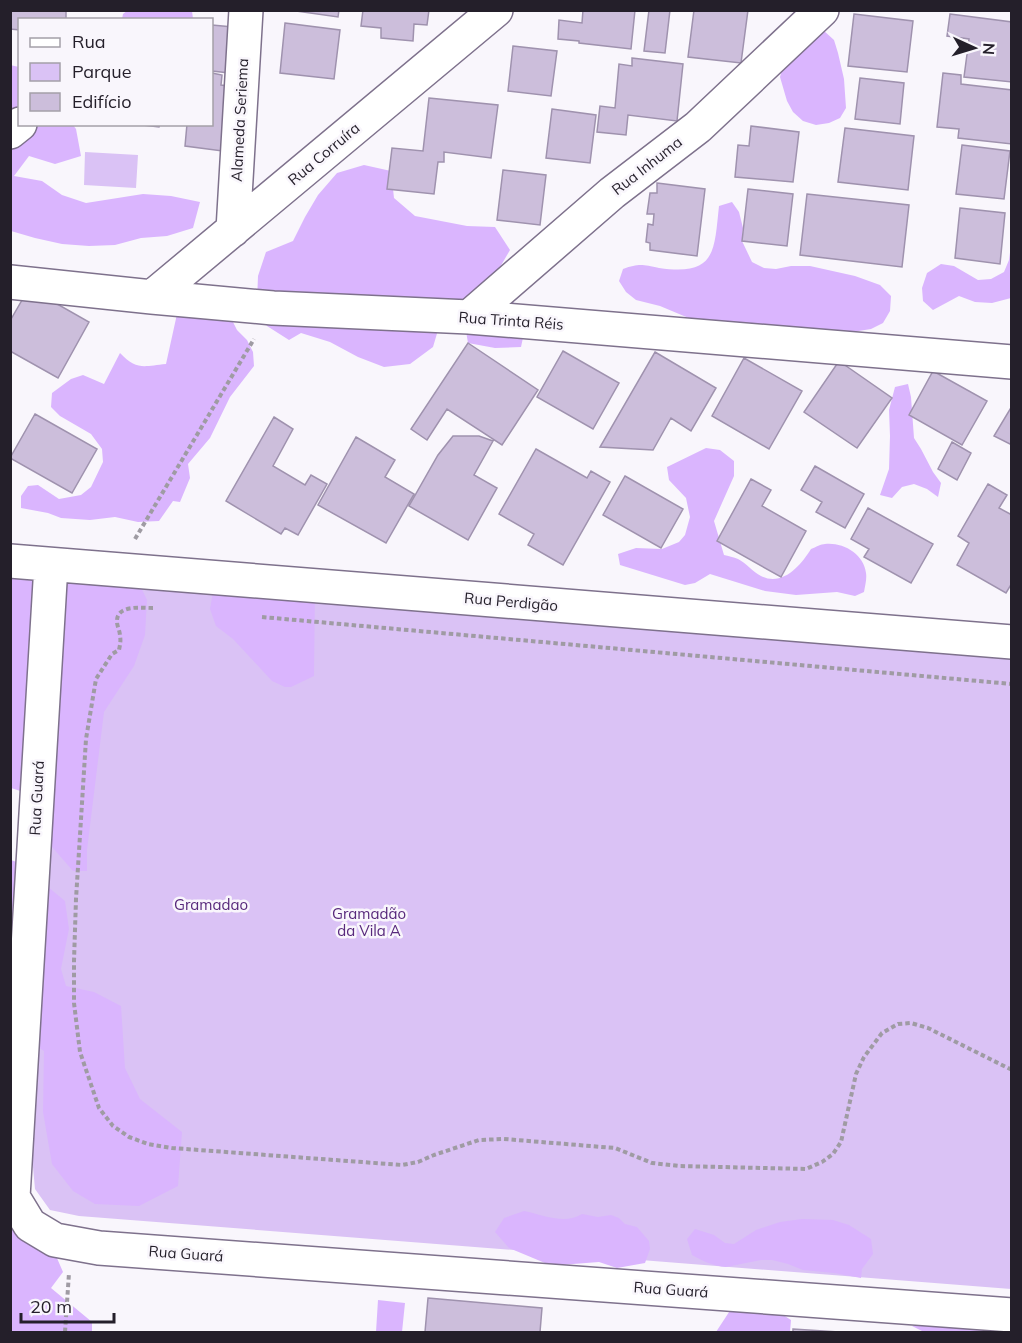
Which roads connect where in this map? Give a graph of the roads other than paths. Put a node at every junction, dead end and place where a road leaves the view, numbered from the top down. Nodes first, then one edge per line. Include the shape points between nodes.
1 (246, 10) edge
2 (496, 10) edge
3 (822, 10) edge
4 (233, 230) junction
5 (10, 282) edge
6 (152, 297) junction
7 (469, 317) junction
8 (1011, 362) edge
9 (10, 561) edge
10 (51, 565) junction
11 (1011, 642) edge
12 (1011, 1316) edge

1 - 4 street, Alameda Seriema
2 - 4 street, Rua Corruíra
3 - 7 street, Rua Inhuma via 698,127 612,193
4 - 6 street, Rua Corruíra
5 - 6 street, Rua Trinta Réis
6 - 7 street, Rua Trinta Réis via 273,308
7 - 8 street, Rua Trinta Réis
9 - 10 street, Rua Perdigão
10 - 11 street, Rua Perdigão
10 - 12 street, Rua Guará via 13,1197 30,1225 55,1240 99,1248

